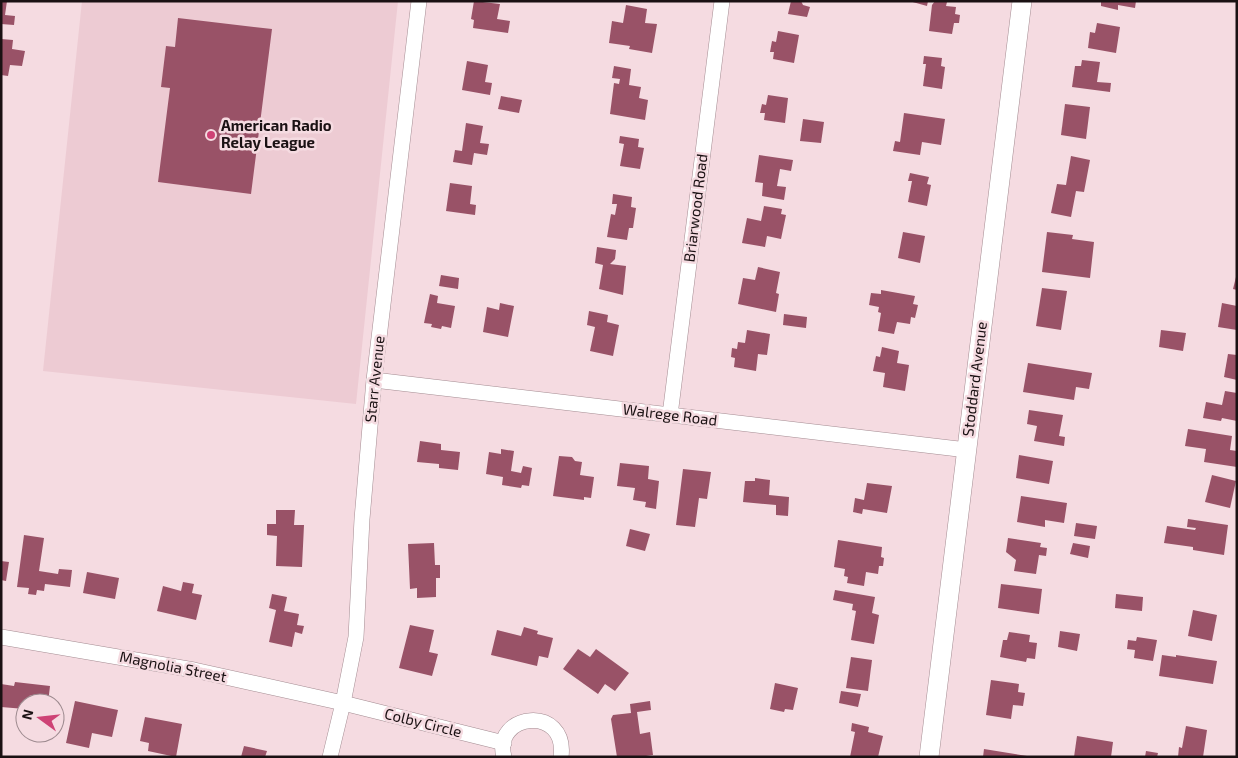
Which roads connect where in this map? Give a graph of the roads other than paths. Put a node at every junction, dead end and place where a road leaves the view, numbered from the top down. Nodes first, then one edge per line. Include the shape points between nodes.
1 (419, 1) edge
2 (722, 1) edge
3 (1022, 1) edge
4 (374, 380) junction
5 (670, 415) junction
6 (967, 450) junction
7 (1, 636) edge
8 (343, 703) junction
9 (504, 750) edge
10 (330, 757) edge
11 (561, 757) edge
12 (929, 757) edge

1 - 4 street, Starr Avenue
2 - 5 street, Briarwood Road
3 - 6 street, Stoddard Avenue
4 - 5 street, Walrege Road
4 - 8 street, Starr Avenue via 356,636
5 - 6 street, Walrege Road
6 - 12 street, Stoddard Avenue
7 - 8 street, Magnolia Street via 194,670
8 - 9 street, Colby Circle
8 - 10 street, Starr Avenue
9 - 11 street, Colby Circle via 507,734 513,727 521,722 540,720 555,730 560,738

